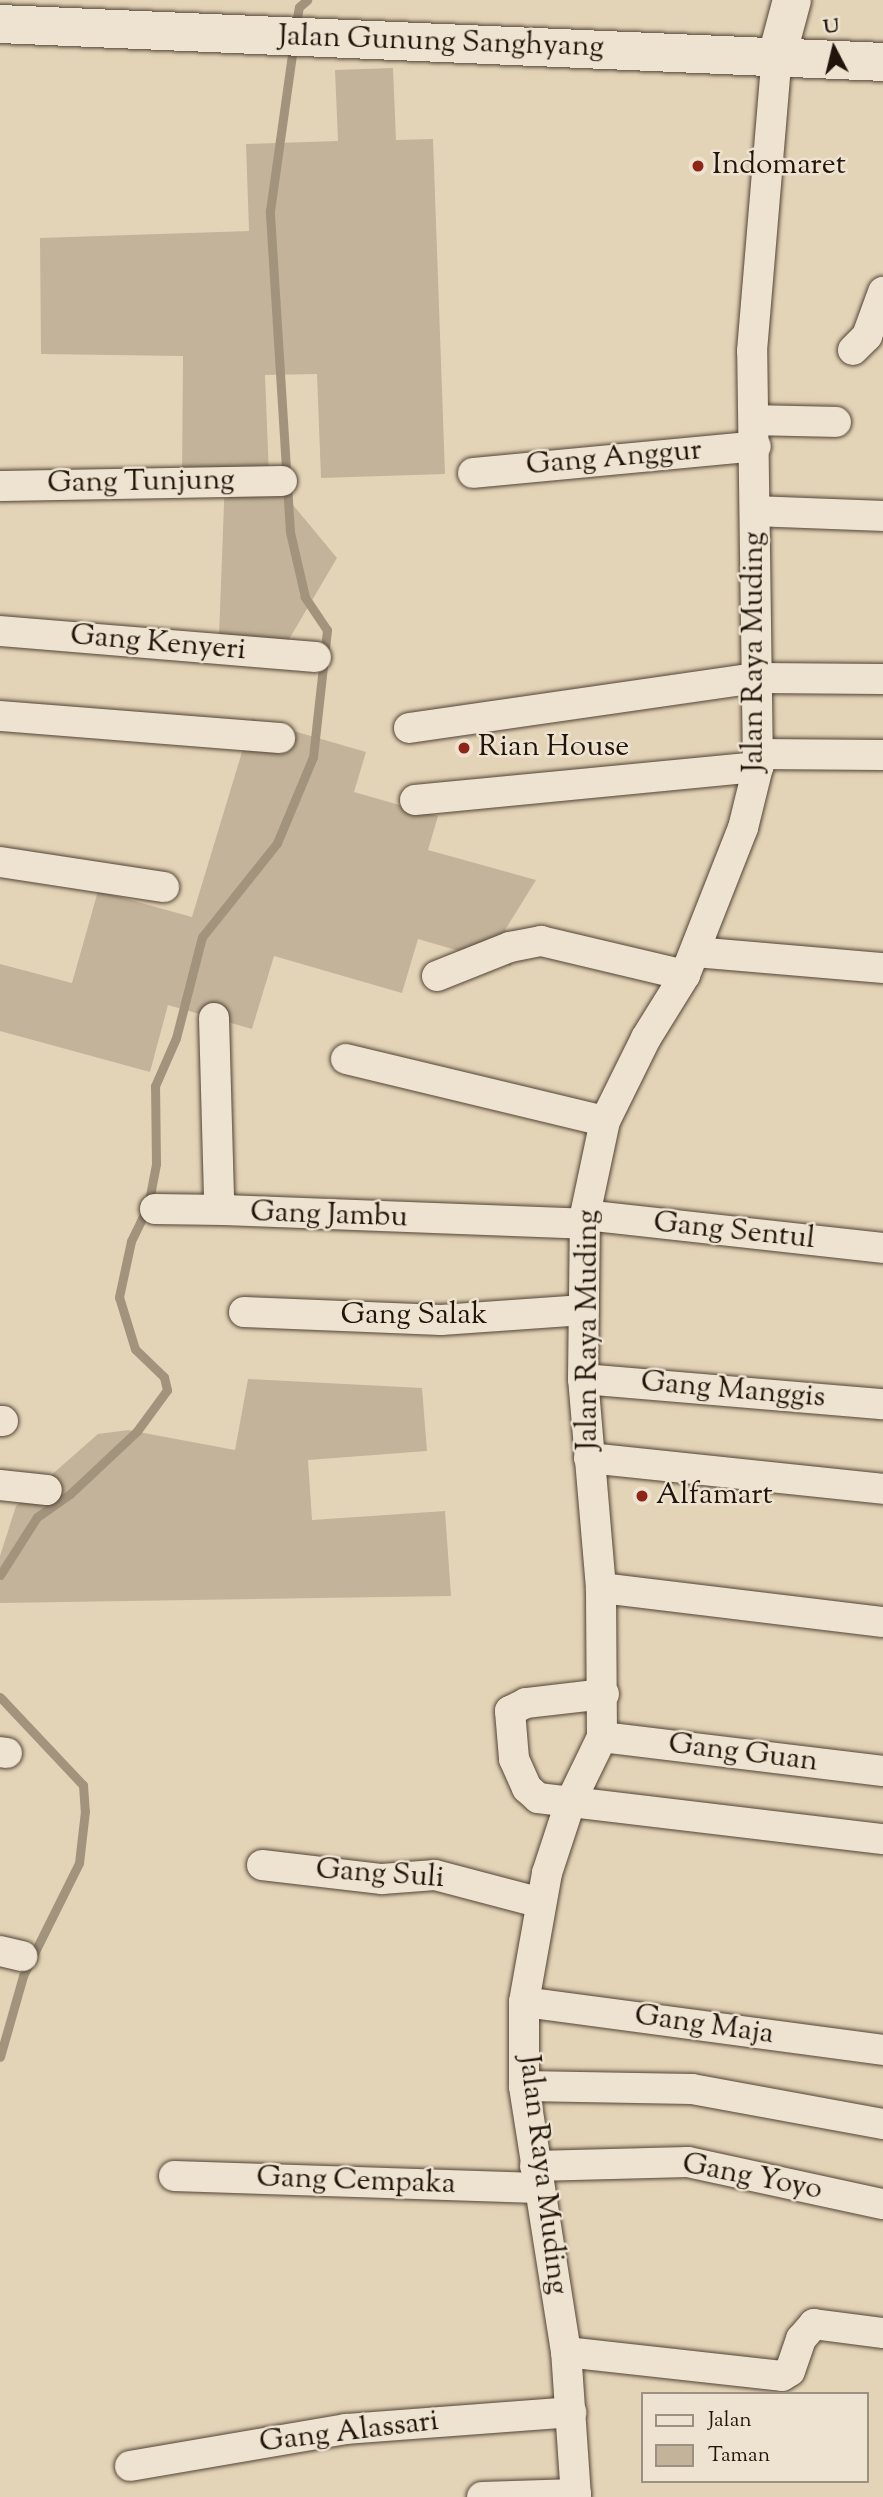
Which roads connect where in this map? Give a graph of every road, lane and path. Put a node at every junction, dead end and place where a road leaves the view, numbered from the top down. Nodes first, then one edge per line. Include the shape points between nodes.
1 (792, 0) edge
2 (0, 24) edge
3 (777, 56) junction
4 (883, 62) edge
5 (883, 292) edge
6 (853, 350) dead end
7 (836, 422) dead end
8 (755, 433) junction
9 (473, 473) dead end
10 (282, 481) dead end
11 (0, 486) edge
12 (755, 511) junction
13 (883, 516) edge
14 (0, 631) edge
15 (316, 657) dead end
16 (758, 678) junction
17 (883, 679) edge
18 (0, 716) edge
19 (409, 728) dead end
20 (280, 738) dead end
21 (883, 755) edge
22 (759, 761) junction
23 (415, 800) dead end
24 (0, 862) edge
25 (164, 887) dead end
26 (690, 963) junction
27 (883, 968) edge
28 (437, 976) dead end
29 (214, 1018) dead end
30 (346, 1059) dead end
31 (605, 1121) junction
32 (155, 1209) dead end
33 (223, 1210) junction
34 (585, 1220) junction
35 (883, 1248) edge
36 (584, 1310) junction
37 (244, 1312) dead end
38 (583, 1379) junction
39 (883, 1404) edge
40 (589, 1458) junction
41 (0, 1485) edge
42 (883, 1489) edge
43 (47, 1490) dead end
44 (601, 1588) junction
45 (883, 1622) edge
46 (604, 1694) junction
47 (602, 1737) junction
48 (883, 1771) edge
49 (559, 1802) junction
50 (883, 1839) edge
51 (261, 1865) dead end
52 (538, 1902) junction
53 (524, 2001) junction
54 (883, 2050) edge
55 (524, 2086) junction
56 (883, 2124) edge
57 (174, 2176) dead end
58 (536, 2177) junction
59 (883, 2204) edge
60 (883, 2333) edge
61 (566, 2353) junction
62 (570, 2412) junction
63 (130, 2466) dead end
64 (576, 2496) edge
65 (482, 2497) edge

1 - 3 main road
2 - 3 main road, Jalan Gunung Sanghyang
3 - 4 main road, Jalan Gunung Sanghyang
3 - 8 street, Jalan Raya Muding via 755,284
5 - 6 street via 867,336
7 - 8 street, Gang Anggur
8 - 9 street, Gang Anggur
8 - 12 street, Jalan Raya Muding
10 - 11 street, Gang Tunjung
12 - 13 street
12 - 16 street, Jalan Raya Muding
14 - 15 street, Gang Kenyeri
16 - 17 street
16 - 19 street
16 - 22 street, Jalan Raya Muding
18 - 20 street
21 - 22 street
22 - 23 street
22 - 26 street, Jalan Raya Muding via 743,828
24 - 25 street
26 - 27 street
26 - 28 street via 541,941 510,947
26 - 31 street, Jalan Raya Muding
29 - 33 street, Gang Jambu via 218,1186
30 - 31 street
31 - 34 street, Jalan Raya Muding
32 - 33 street
33 - 34 street, Gang Jambu
34 - 35 street, Gang Sentul
34 - 36 street, Jalan Raya Muding
36 - 37 street, Gang Salak via 441,1320
36 - 38 street, Jalan Raya Muding
38 - 39 street, Gang Manggis
38 - 40 street, Jalan Raya Muding
40 - 42 street
40 - 44 street, Jalan Raya Muding
41 - 43 street
44 - 45 street
44 - 46 street, Jalan Raya Muding
46 - 47 street, Jalan Raya Muding
46 - 49 street via 526,1703 508,1714 518,1768 532,1793
47 - 48 street, Gang Guan
47 - 49 street, Jalan Raya Muding
49 - 50 street via 786,1824
49 - 52 street, Jalan Raya Muding
51 - 52 street, Gang Suli via 382,1879 435,1875
52 - 53 street, Jalan Raya Muding
53 - 54 street, Gang Maja
53 - 55 street, Jalan Raya Muding
55 - 56 street via 691,2089
55 - 58 street, Jalan Raya Muding
57 - 58 street, Gang Cempaka
58 - 59 street, Gang Yoyo via 688,2162
58 - 61 street, Jalan Raya Muding
60 - 61 street via 814,2324 801,2339 790,2371 782,2376
61 - 62 street, Jalan Raya Muding
62 - 63 street, Gang Alassari via 346,2429
62 - 64 street, Jalan Raya Muding
64 - 65 street

